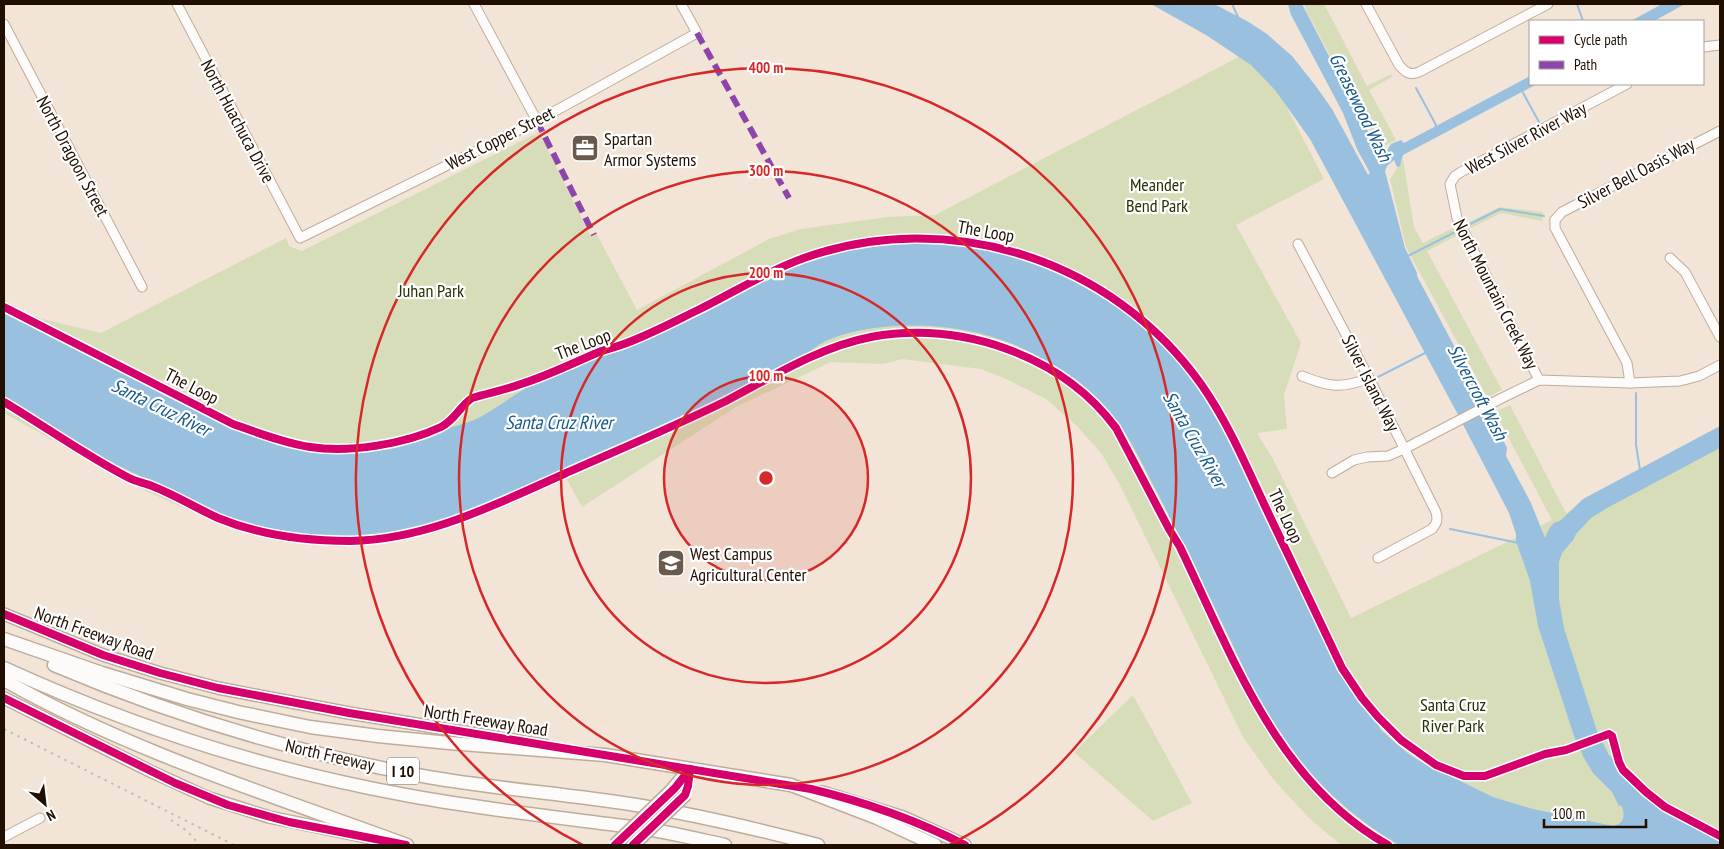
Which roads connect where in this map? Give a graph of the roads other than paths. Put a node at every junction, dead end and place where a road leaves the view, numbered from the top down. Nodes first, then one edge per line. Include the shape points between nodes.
1 (177, 4) edge
2 (474, 4) edge
3 (682, 4) edge
4 (1366, 4) edge
5 (1548, 4) edge
6 (4, 24) edge
7 (1720, 45) edge
8 (1704, 47) edge
9 (1625, 85) edge
10 (537, 120) junction
11 (1720, 130) edge
12 (1451, 178) joint
13 (300, 238) joint
14 (1298, 244) dead end
15 (1670, 258) dead end
16 (142, 287) dead end
17 (1720, 337) edge
18 (1720, 365) edge
19 (1302, 376) dead end
20 (1369, 378) junction
21 (1539, 380) junction
22 (1630, 383) junction
23 (1404, 449) junction
24 (1332, 473) dead end
25 (1378, 558) dead end
26 (4, 614) edge
27 (4, 641) edge
28 (4, 668) edge
29 (4, 680) edge
30 (4, 698) edge
31 (605, 756) junction
32 (690, 769) junction
33 (791, 785) junction
34 (40, 818) dead end
35 (4, 836) edge
36 (407, 845) edge
37 (615, 845) edge
38 (633, 845) edge
39 (725, 845) edge
40 (818, 845) edge
41 (935, 845) edge
42 (965, 845) edge

1 - 13 street, North Huachuca Drive
2 - 10 street
3 - 10 street, West Copper Street via 697,33
4 - 5 street via 1408,76
6 - 16 street, North Dragoon Street
7 - 8 street
9 - 12 street, West Silver River Way
10 - 13 street, West Copper Street
11 - 22 street, Silver Bell Oasis Way via 1552,219 1627,363
12 - 21 street, North Mountain Creek Way via 1457,218
14 - 20 street, Silver Island Way
15 - 17 street via 1685,272
18 - 22 street via 1680,381
19 - 20 street via 1330,386 1354,384
20 - 23 street, Silver Island Way
21 - 22 street
21 - 23 street
23 - 24 street via 1388,456 1354,460
23 - 25 street, Silver Island Way via 1436,512 1438,523 1426,533
26 - 31 main road, North Freeway Road via 103,655 218,688
27 - 31 highway via 187,699 310,727
27 - 40 highway, North Freeway / I 10 via 90,680 151,703 307,750 492,787 693,815
28 - 39 highway, North Freeway / I 10 via 133,721 338,782 485,809 641,829
29 - 36 highway via 87,722 186,766
30 - 36 main road via 175,783 228,805 289,822
31 - 32 highway, North Freeway Road
32 - 33 highway, North Freeway Road
32 - 37 highway, bridge
32 - 38 highway, bridge via 686,794
33 - 41 highway via 877,818
33 - 42 main road, North Freeway Road via 903,816
34 - 35 street

